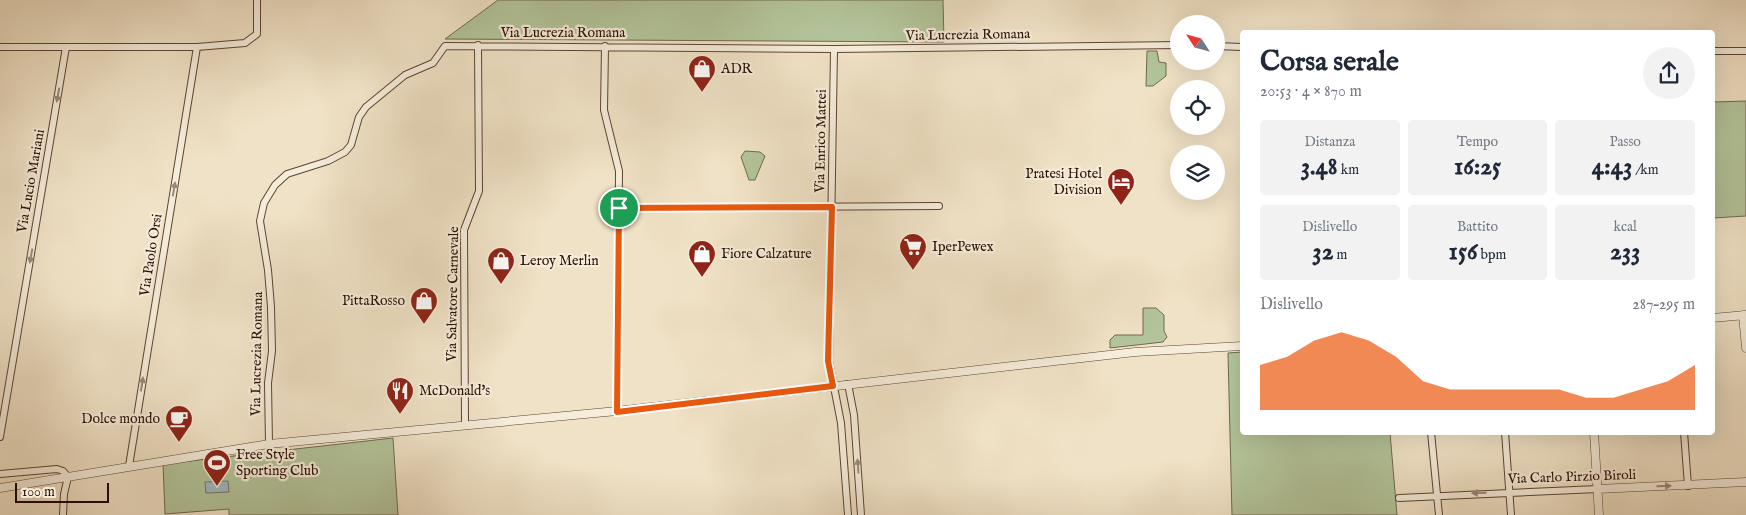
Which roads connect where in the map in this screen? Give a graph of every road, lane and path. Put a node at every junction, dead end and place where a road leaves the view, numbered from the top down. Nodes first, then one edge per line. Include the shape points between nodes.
1 (257, 0) edge
2 (478, 45) junction
3 (1170, 45) edge
4 (605, 46) junction
5 (1225, 46) edge
6 (0, 47) edge
7 (66, 47) junction
8 (198, 47) junction
9 (1240, 47) edge
10 (834, 49) junction
11 (1715, 52) edge
12 (1746, 52) edge
13 (939, 206) dead end
14 (832, 207) junction
15 (619, 208) junction
16 (1744, 315) edge
17 (1715, 318) edge
18 (1240, 346) edge
19 (1746, 348) edge
20 (832, 384) junction
21 (848, 384) junction
22 (617, 412) junction
23 (465, 426) junction
24 (1431, 435) edge
25 (1505, 435) edge
26 (1594, 435) edge
27 (1684, 435) edge
28 (0, 437) edge
29 (269, 444) junction
30 (129, 466) junction
31 (0, 474) edge
32 (68, 478) junction
33 (1746, 482) edge
34 (1688, 486) junction
35 (0, 488) edge
36 (1598, 489) junction
37 (1510, 492) junction
38 (1437, 495) junction
39 (1399, 498) dead end
40 (63, 515) edge
41 (848, 515) edge
42 (862, 515) edge
43 (1439, 515) edge
44 (1511, 515) edge
45 (1599, 515) edge

1 - 8 street via 258,29 255,38 245,43
2 - 4 street, Via Lucrezia Romana
2 - 23 street, Via Salvatore Carnevale via 479,191 464,230
2 - 29 street, Via Lucrezia Romana via 444,46 433,63 405,74 364,109 351,145 345,152 286,174 270,192 260,221 271,307
3 - 10 street, Via Lucrezia Romana
4 - 10 street, Via Lucrezia Romana
4 - 15 street via 603,104 618,164
5 - 9 street
6 - 7 street
7 - 8 street
7 -> 28 street, Via Lucio Mariani
30 -> 8 street, Via Paolo Orsi
10 - 14 street, Via Enrico Mattei
11 - 12 street
13 - 14 street
14 - 15 street
14 - 20 street, Via Enrico Mattei via 828,361
15 - 22 street
16 - 17 street
16 - 19 street
18 - 21 street via 1135,352
20 - 21 street
20 - 22 street
20 - 41 street, Via Enrico Mattei via 841,423
42 -> 21 street via 855,422
22 - 23 street
23 - 29 street
24 - 38 street
25 - 37 street
26 - 36 street
27 - 34 street
29 - 30 street
30 - 32 street
31 - 32 street via 57,469
32 - 35 street
32 - 40 street
33 - 34 street, Via Carlo Pirzio Biroli
36 -> 34 street, Via Carlo Pirzio Biroli
36 - 37 street, Via Carlo Pirzio Biroli
36 - 45 street
37 -> 38 street, Via Carlo Pirzio Biroli
37 - 44 street
38 - 39 street, Via Carlo Pirzio Biroli
38 - 43 street

